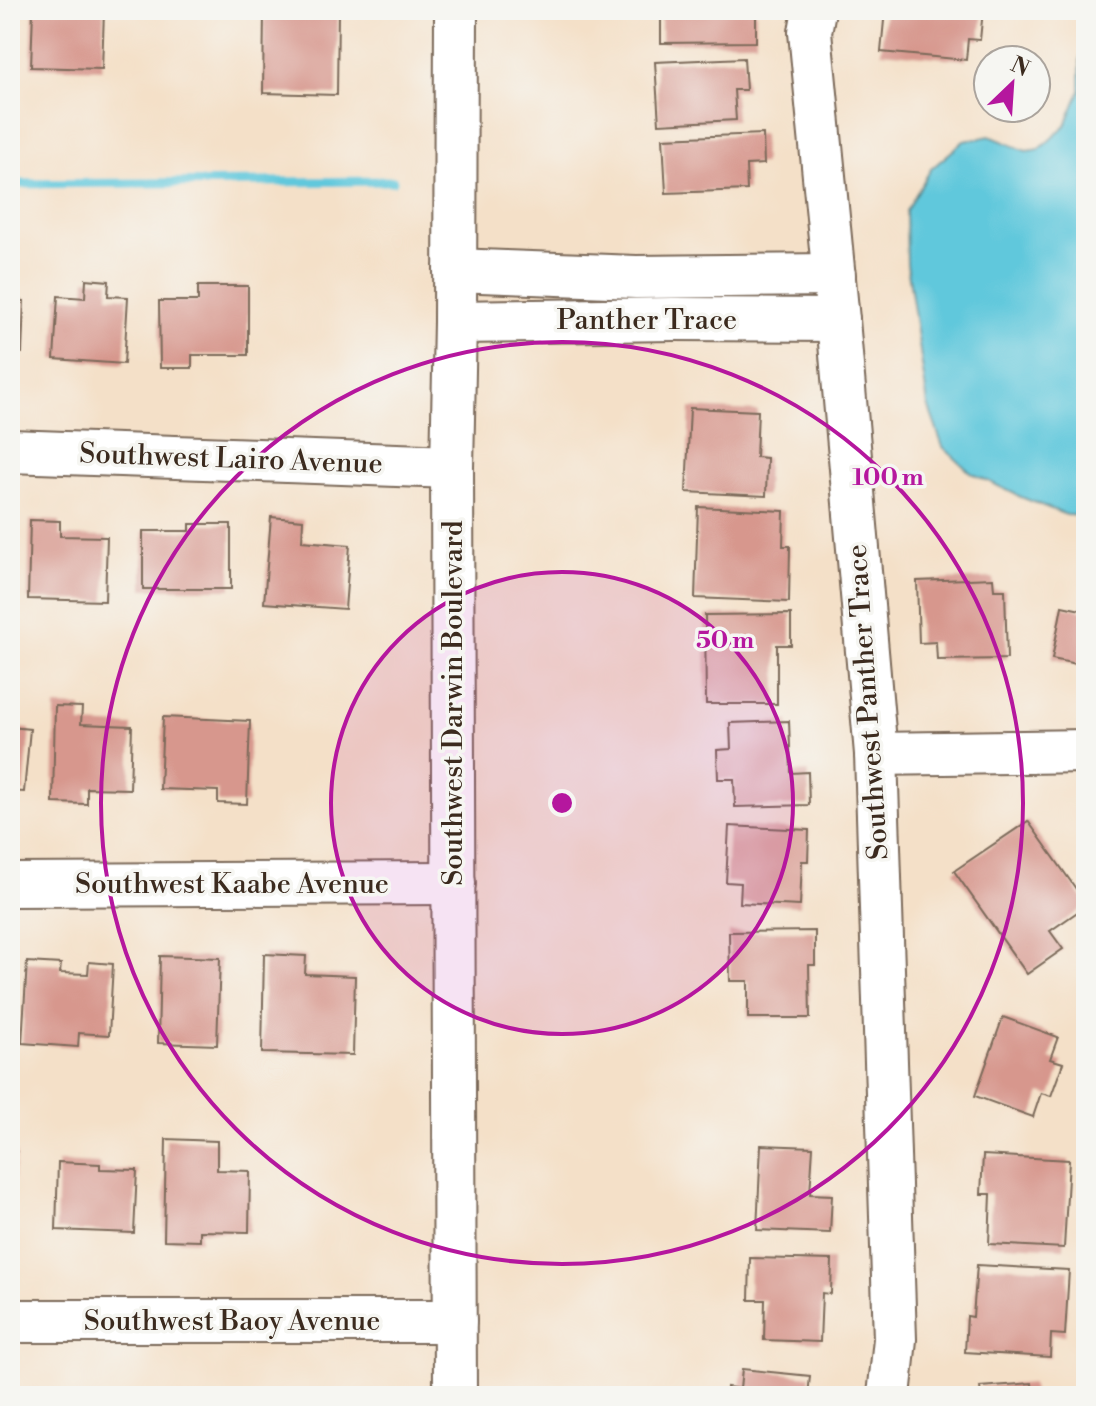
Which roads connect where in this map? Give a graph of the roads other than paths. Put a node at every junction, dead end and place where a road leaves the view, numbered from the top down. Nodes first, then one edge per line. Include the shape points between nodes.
1 (456, 10) edge
2 (814, 10) edge
3 (455, 270) junction
4 (834, 275) junction
5 (674, 277) junction
6 (674, 319) junction
7 (838, 320) junction
8 (455, 322) junction
9 (10, 451) edge
10 (452, 467) junction
11 (1086, 751) edge
12 (876, 754) junction
13 (454, 883) junction
14 (10, 885) edge
15 (10, 1321) edge
16 (455, 1321) junction
17 (455, 1396) edge
18 (889, 1396) edge

1 - 3 street, Southwest Darwin Boulevard
2 - 4 street, Southwest Panther Trace via 810,32
3 - 5 street, Panther Trace
3 - 8 street, Southwest Darwin Boulevard
4 - 5 street, Panther Trace
4 - 7 street, Southwest Panther Trace
5 - 6 street
6 - 7 street, Panther Trace
6 - 8 street, Panther Trace
7 - 12 street, Southwest Panther Trace
8 - 10 street, Southwest Darwin Boulevard
9 - 10 street, Southwest Lairo Avenue
10 - 13 street, Southwest Darwin Boulevard
11 - 12 street
12 - 18 street, Southwest Panther Trace via 895,1339
13 - 14 street, Southwest Kaabe Avenue
13 - 16 street, Southwest Darwin Boulevard
15 - 16 street, Southwest Baoy Avenue
16 - 17 street, Southwest Darwin Boulevard

